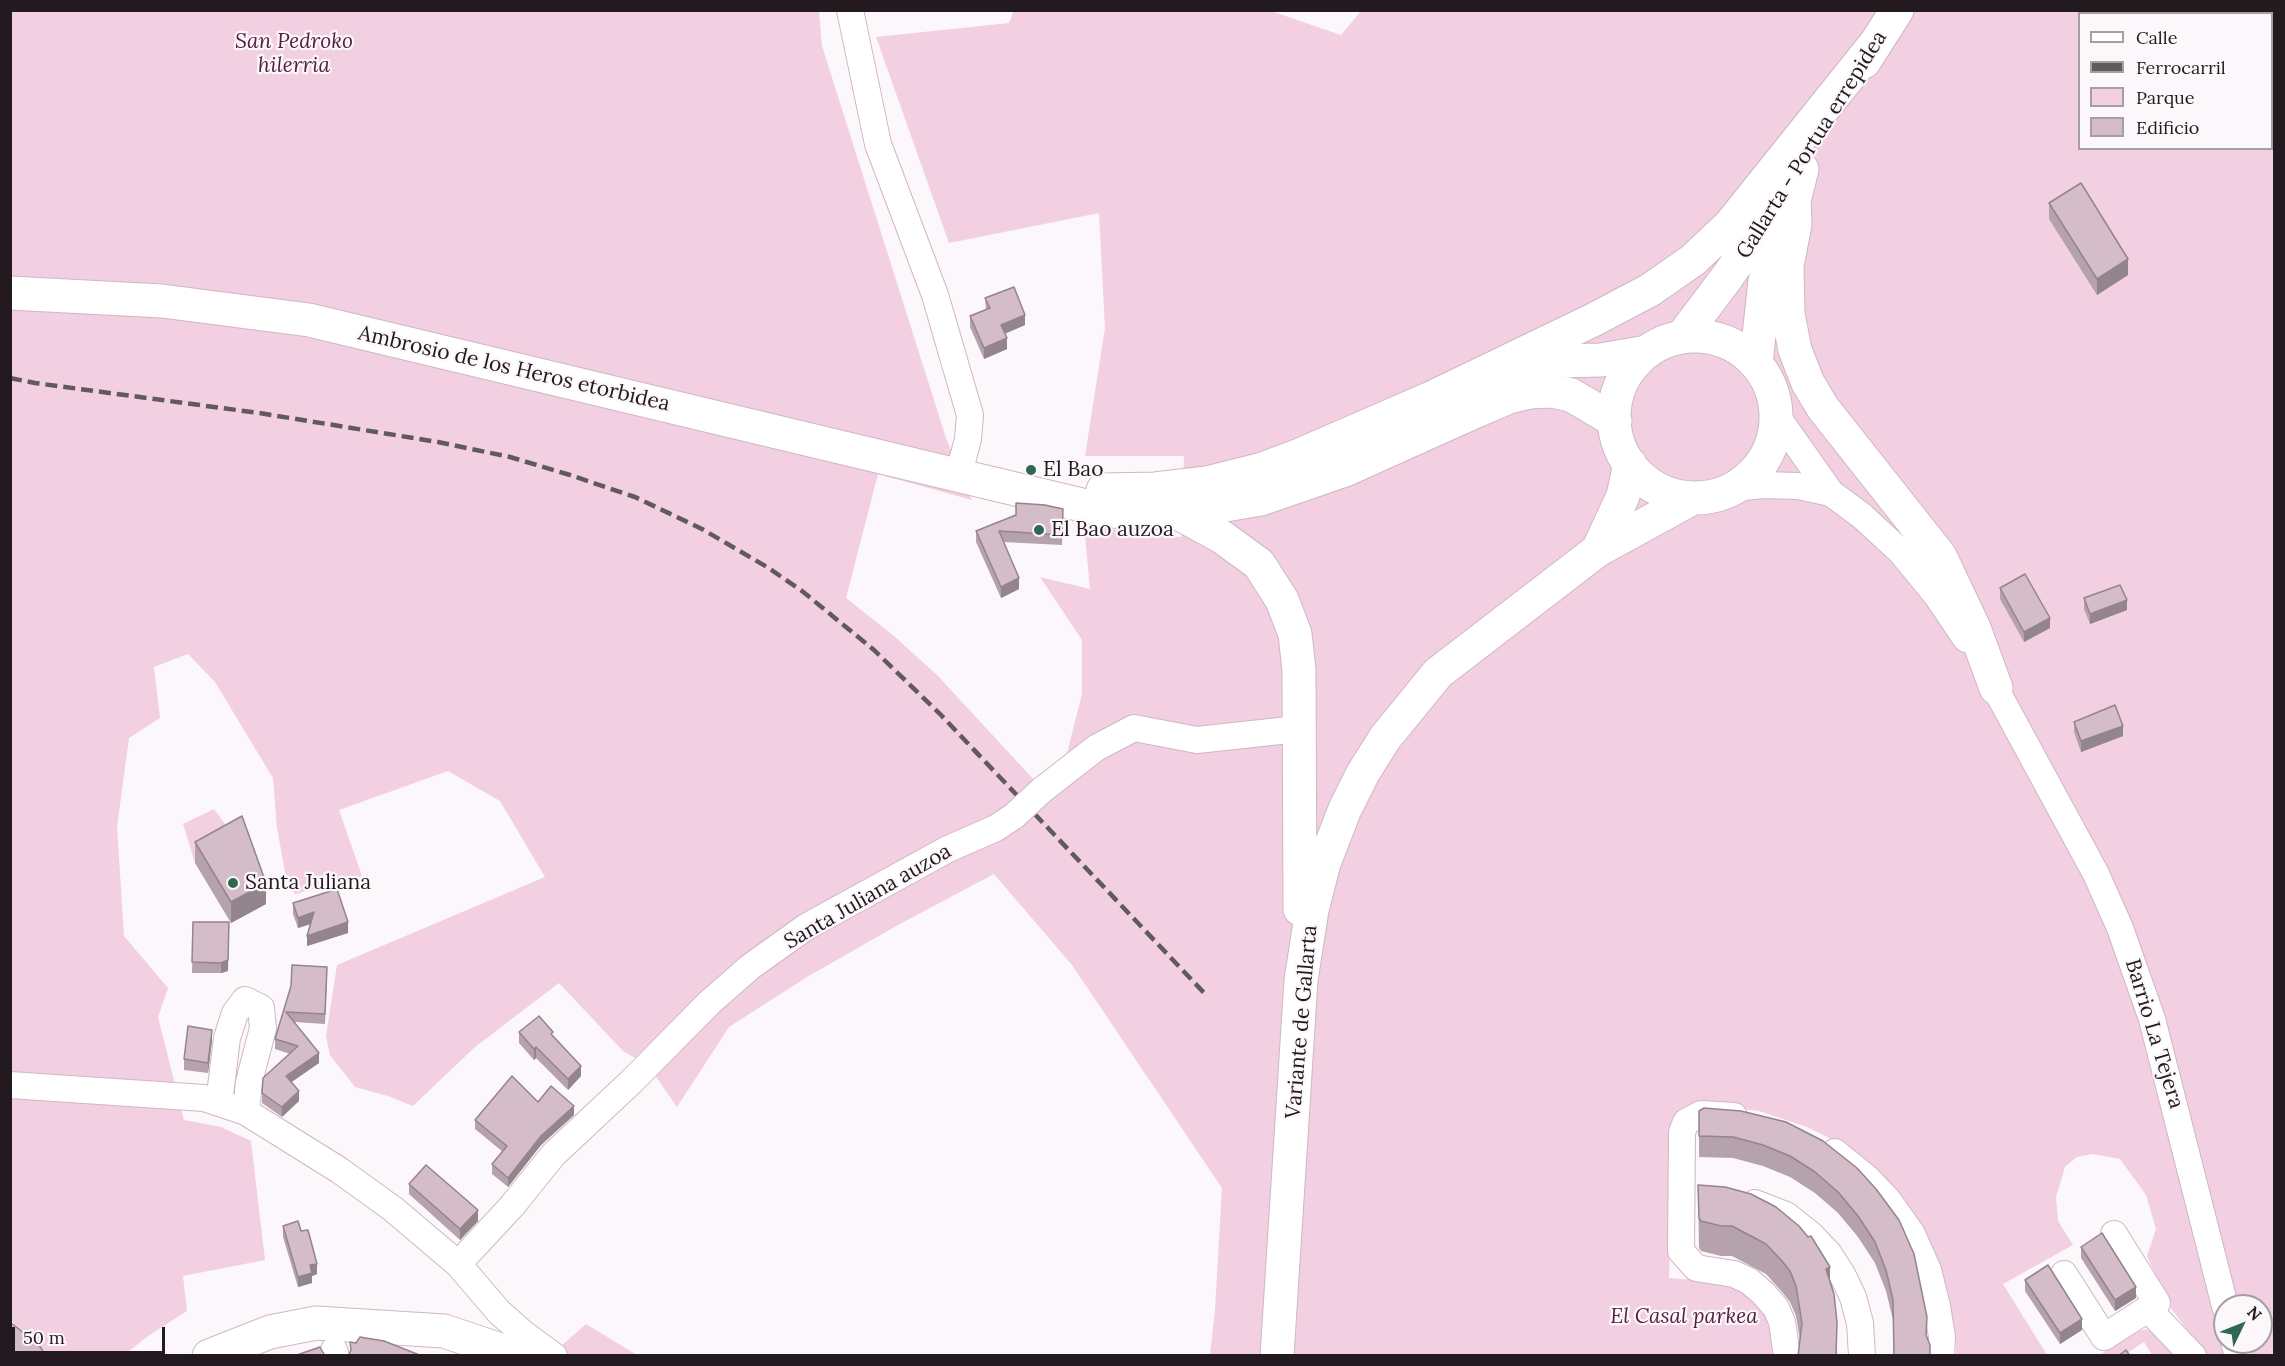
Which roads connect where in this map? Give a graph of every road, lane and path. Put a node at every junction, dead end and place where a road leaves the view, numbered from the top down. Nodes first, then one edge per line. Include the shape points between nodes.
1 (850, 10) edge
2 (1897, 10) edge
3 (1875, 44) junction
4 (1802, 169) junction
5 (1794, 201) junction
6 (10, 293) edge
7 (1682, 337) junction
8 (1647, 352) junction
9 (1756, 363) junction
10 (1429, 399) junction
11 (1776, 415) junction
12 (1615, 421) junction
13 (1630, 464) junction
14 (958, 477) junction
15 (1011, 487) junction
16 (1734, 488) junction
17 (1831, 493) junction
18 (1694, 498) junction
19 (1178, 513) junction
20 (1598, 550) junction
21 (1996, 688) junction
22 (1298, 729) junction
23 (1301, 980) junction
24 (10, 1085) edge
25 (219, 1102) junction
26 (246, 1113) junction
27 (1752, 1119) edge
28 (1811, 1139) edge
29 (1680, 1195) junction
30 (1706, 1196) edge
31 (1733, 1198) edge
32 (2114, 1234) dead end
33 (458, 1264) junction
34 (2064, 1274) dead end
35 (2222, 1294) edge
36 (2148, 1309) junction
37 (390, 1327) junction
38 (525, 1348) edge
39 (215, 1352) edge
40 (465, 1356) edge
41 (554, 1356) edge
42 (1277, 1356) edge
43 (1787, 1356) edge
44 (1862, 1356) edge
45 (1941, 1356) edge
46 (2193, 1356) edge

1 - 14 street via 878,144 935,294 970,415
2 - 3 main road, Gallarta - Portua errepidea
3 - 4 main road, Gallarta - Portua errepidea
3 - 10 main road via 1730,225 1693,260 1650,290 1603,315
4 - 5 main road
4 - 7 main road, Gallarta - Portua errepidea
5 - 9 main road, Gallarta - Portua errepidea via 1765,281
5 - 21 main road via 1795,224 1787,267 1788,314 1795,350 1808,383 1839,430 1940,556 1974,628
6 - 14 main road, Ambrosio de los Heros etorbidea via 162,301 309,320
7 - 8 main road
7 - 9 main road via 1723,340
8 - 10 main road via 1530,367
8 - 12 main road via 1622,382
9 - 11 main road via 1774,396
10 - 15 main road via 1300,455 1208,483 1125,491
11 - 16 main road via 1774,437 1765,458 1752,475
11 - 17 street
12 - 13 main road via 1622,451
12 - 19 main road via 1570,395 1530,392 1509,397 1345,470 1261,499
13 - 18 main road via 1658,488
13 - 20 main road, Variante de Gallarta via 1623,496
14 - 15 main road, Ambrosio de los Heros etorbidea
15 - 19 main road via 1107,511
16 - 17 street via 1763,484
16 - 18 main road
17 - 21 street, Barrio La Tejera via 1885,537 1920,574 1959,627
18 - 20 main road, Variante de Gallarta
19 - 22 main road via 1222,537 1259,564 1282,600 1295,634
20 - 23 main road, Variante de Gallarta via 1438,673 1384,738 1345,809 1324,863
21 - 35 street, Barrio La Tejera via 2096,874 2140,980 2170,1082
22 - 23 main road
22 - 33 street, Santa Juliana auzoa, bridge via 1197,740 1134,728 1096,748 996,828 948,849 806,927 709,1003 553,1155
23 - 42 main road, Variante de Gallarta
24 - 25 street
25 - 26 street
25 - 26 street via 227,1038 244,1000 261,1008 263,1028 249,1082
26 - 33 street via 339,1170
27 - 29 street via 1701,1114 1686,1122 1682,1132
28 - 45 street via 1831,1149 1867,1178 1912,1234 1928,1270 1937,1306
29 - 30 street
29 - 43 street via 1681,1251 1696,1268 1734,1274 1763,1293 1782,1322
31 - 44 street via 1765,1205 1786,1215 1829,1254 1852,1297 1860,1323
32 - 36 street via 2157,1303
33 - 38 street
34 - 36 street via 2104,1337
36 - 46 street
37 - 38 main road via 444,1331
37 - 39 main road via 316,1323 270,1332
37 - 40 main road
38 - 41 street

